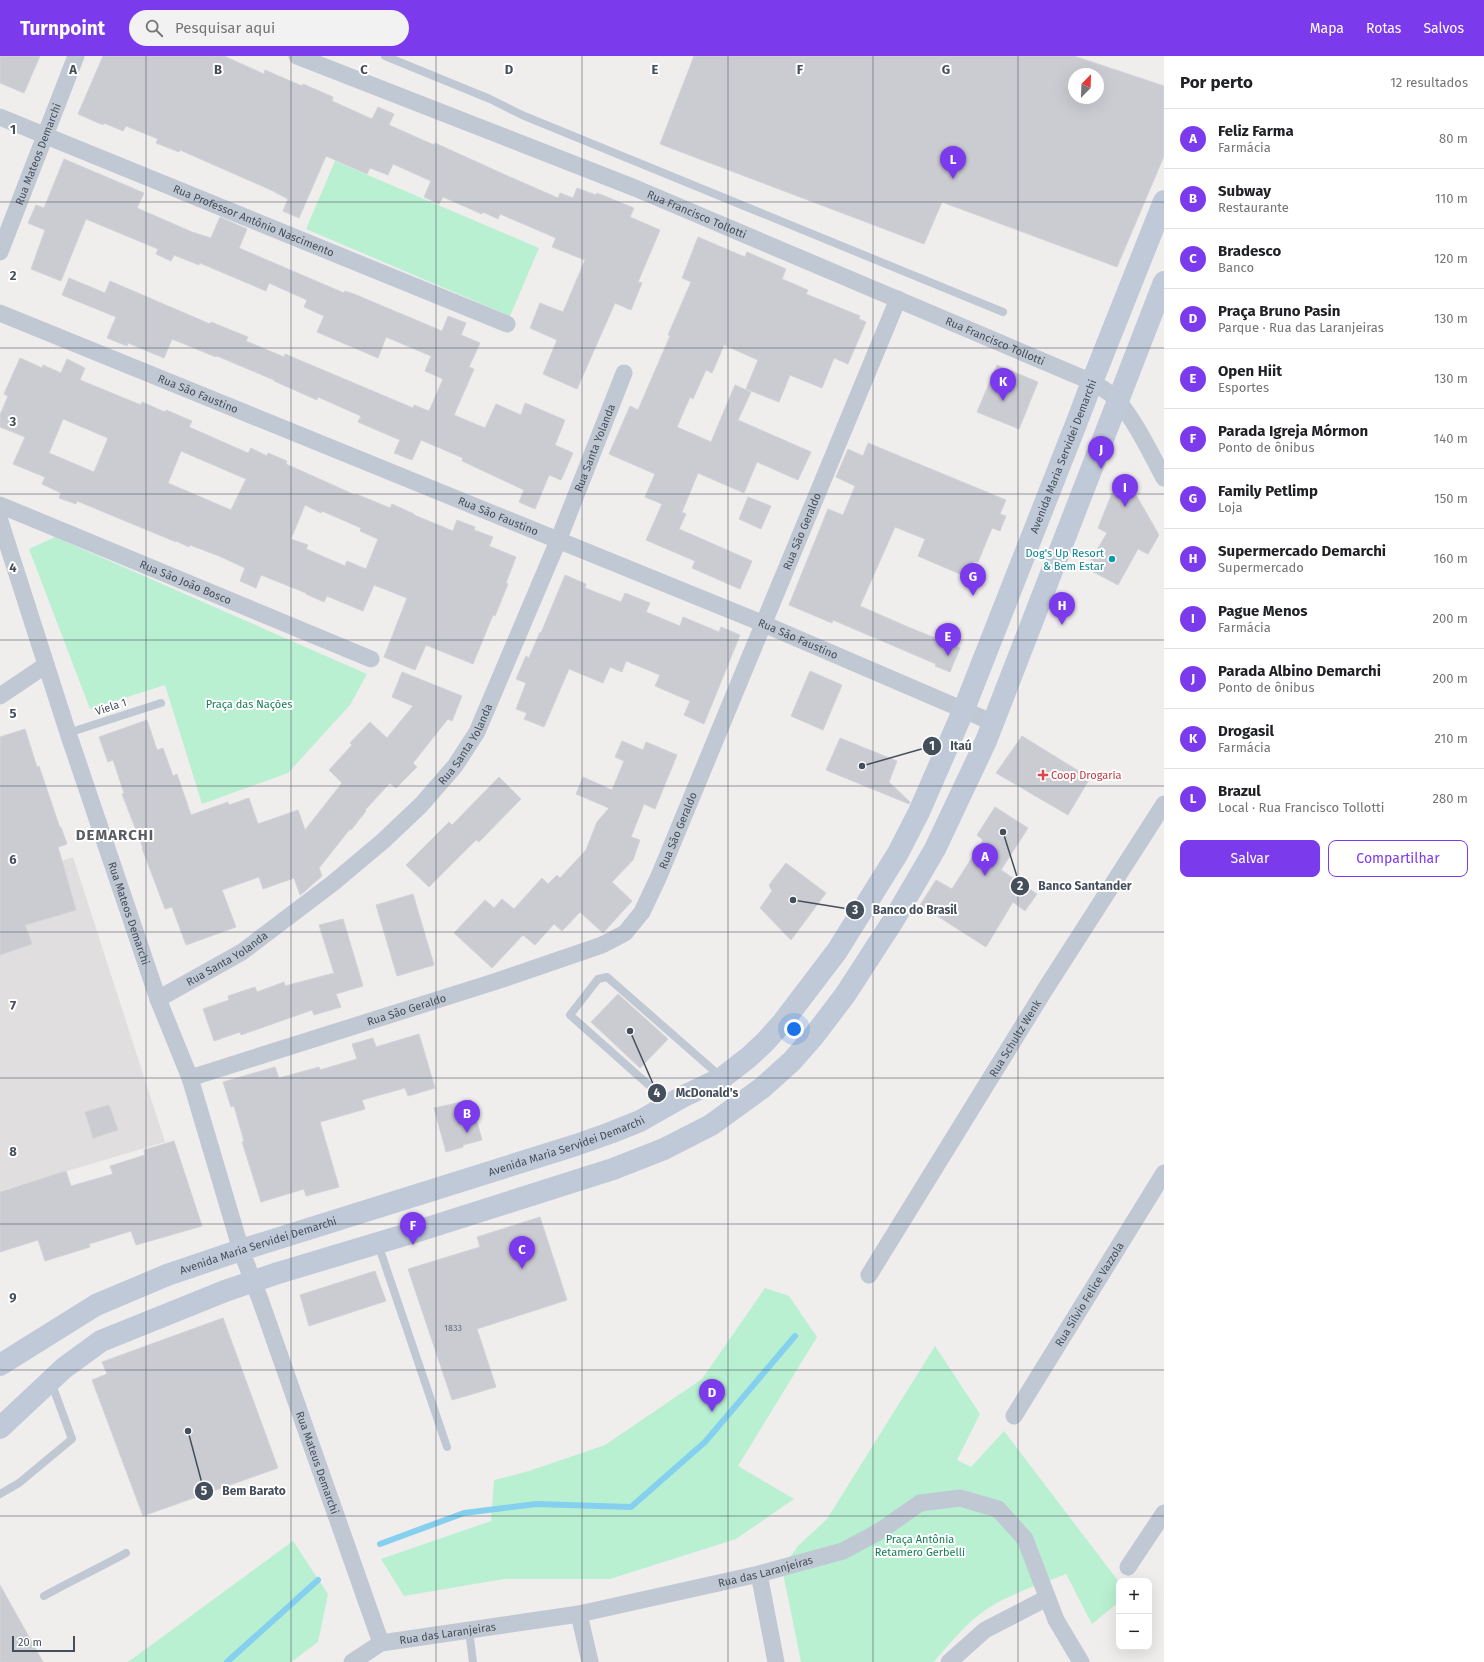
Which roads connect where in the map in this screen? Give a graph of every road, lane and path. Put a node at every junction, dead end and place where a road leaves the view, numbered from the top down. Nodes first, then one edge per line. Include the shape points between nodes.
1 (76, 56) edge
2 (297, 56) edge
3 (384, 56) edge
4 (0, 117) edge
5 (45, 136) junction
6 (1164, 201) edge
7 (0, 252) edge
8 (1164, 282) edge
9 (898, 299) junction
10 (1003, 312) dead end
11 (0, 313) edge
12 (507, 324) dead end
13 (624, 373) dead end
14 (1092, 382) junction
15 (1117, 400) junction
16 (1164, 478) edge
17 (0, 505) edge
18 (0, 521) edge
19 (558, 541) junction
20 (764, 624) junction
21 (371, 659) dead end
22 (46, 665) junction
23 (0, 696) edge
24 (161, 703) dead end
25 (964, 709) junction
26 (994, 723) junction
27 (68, 733) junction
28 (1164, 804) edge
29 (158, 999) junction
30 (190, 1078) junction
31 (722, 1078) junction
32 (670, 1104) junction
33 (1164, 1173) edge
34 (378, 1243) junction
35 (241, 1250) junction
36 (869, 1275) dead end
37 (254, 1282) junction
38 (0, 1365) edge
39 (51, 1381) junction
40 (1014, 1416) dead end
41 (0, 1428) edge
42 (447, 1446) dead end
43 (0, 1494) edge
44 (1164, 1513) edge
45 (126, 1553) dead end
46 (1128, 1567) dead end
47 (759, 1574) junction
48 (44, 1596) dead end
49 (1047, 1598) junction
50 (579, 1614) junction
51 (469, 1630) junction
52 (381, 1643) junction
53 (352, 1662) edge
54 (473, 1662) edge
55 (590, 1662) edge
56 (776, 1662) edge
57 (949, 1662) edge
58 (1081, 1662) edge

1 - 5 street, Rua Mateos Demarchi
2 - 9 street, Rua Francisco Tollotti via 635,188
3 - 10 lane
4 - 5 street, Rua Professor Antônio Nascimento
5 - 7 street, Rua Mateos Demarchi
5 - 12 street, Rua Professor Antônio Nascimento
6 - 14 main road, Avenida Maria Servidei Demarchi
8 - 15 main road
9 - 14 street, Rua Francisco Tollotti
9 - 20 street, Rua São Geraldo
11 - 19 street, Rua São Faustino
13 - 19 street, Rua Santa Yolanda
14 - 15 street, Rua Francisco Tollotti
14 - 25 main road, Avenida Maria Servidei Demarchi
15 - 16 street, Rua Francisco Tollotti
15 - 26 main road
17 - 21 street, Rua São João Bosco
18 - 22 street, Rua Mateos Demarchi
19 - 20 street, Rua São Faustino
19 - 29 street, Rua Santa Yolanda via 477,732 455,766 421,805 383,841 289,918 242,952
20 - 25 street, Rua São Faustino
20 - 30 street, Rua São Geraldo via 659,876 642,912 625,932 602,945 496,981
22 - 23 street
22 - 27 street, Rua Mateos Demarchi
24 - 27 lane, Viela 1
25 - 26 street, Rua São Faustino
25 - 31 main road, Avenida Maria Servidei Demarchi via 919,812 898,853 841,945 774,1032 749,1057
26 - 34 main road via 935,849 888,927 813,1037 792,1061 762,1088 711,1125 664,1150 613,1169
27 - 29 street, Rua Mateos Demarchi
28 - 36 street, Rua Schultz Wenk via 1046,988
29 - 30 street, Rua Mateos Demarchi
30 - 35 street, Rua Mateos Demarchi
31 - 32 main road, Avenida Maria Servidei Demarchi
31 - 32 lane via 607,977 598,978 570,1015
32 - 35 main road, Avenida Maria Servidei Demarchi via 640,1121 576,1145
33 - 40 street, Rua Sílvio Felice Vazzola
34 - 37 main road
34 - 42 lane
35 - 37 street, Rua Mateos Demarchi
35 - 38 main road, Avenida Maria Servidei Demarchi via 96,1305
37 - 39 main road via 225,1291 101,1341 64,1368
37 - 52 street, Rua Mateus Demarchi
39 - 41 main road
39 - 43 lane via 72,1439 19,1483
44 - 46 street
45 - 48 lane
47 - 49 street, Rua das Laranjeiras via 843,1551 880,1531 920,1503 960,1498 998,1510 1025,1539
47 - 50 street, Rua das Laranjeiras
47 - 56 street
49 - 57 street via 985,1630
49 - 58 street, Rua das Laranjeiras via 1056,1620
50 - 51 street, Rua das Laranjeiras
50 - 55 street
51 - 52 street, Rua das Laranjeiras
51 - 54 lane
52 - 53 street, Rua das Laranjeiras

